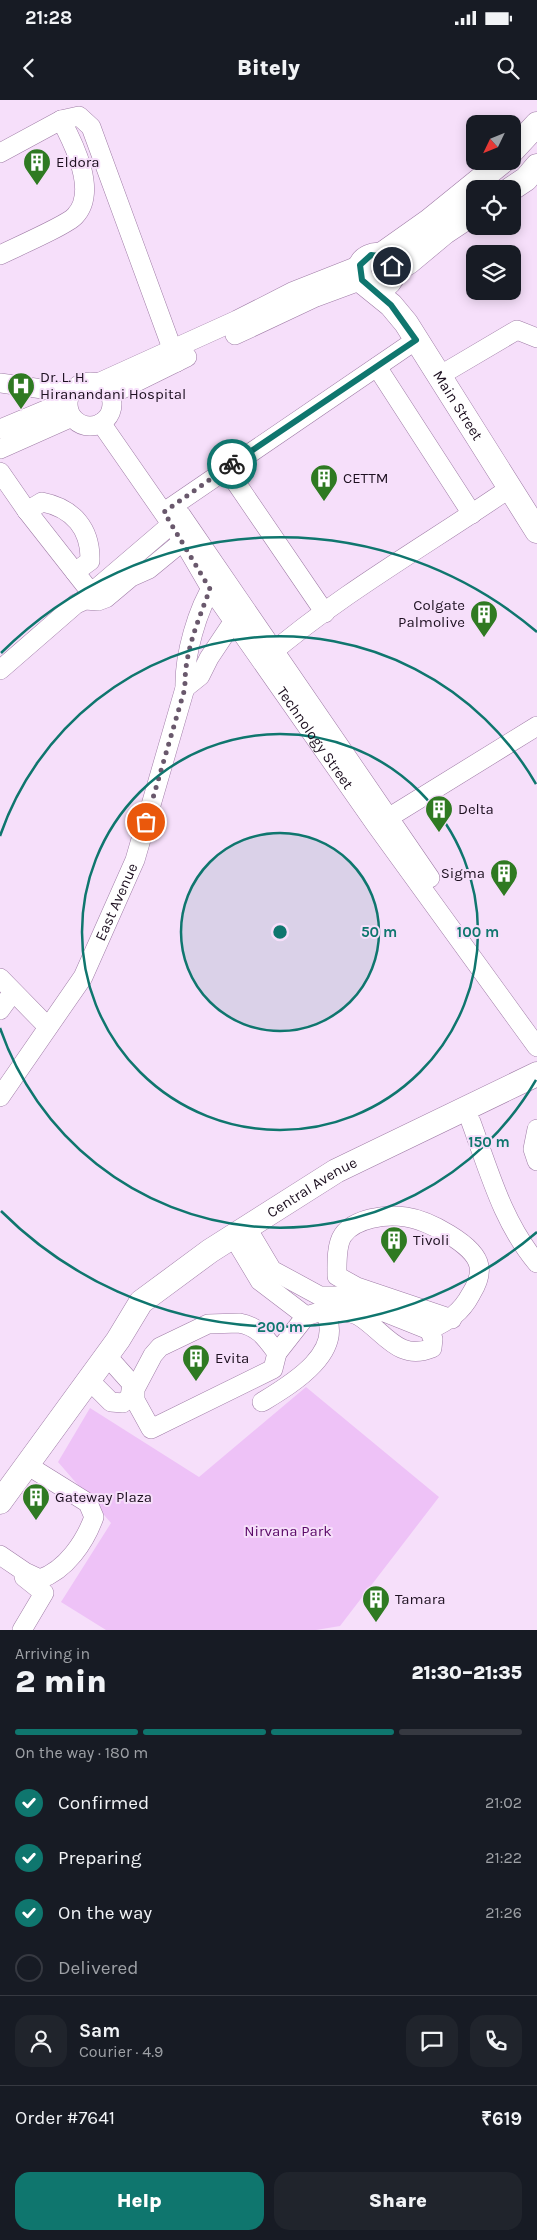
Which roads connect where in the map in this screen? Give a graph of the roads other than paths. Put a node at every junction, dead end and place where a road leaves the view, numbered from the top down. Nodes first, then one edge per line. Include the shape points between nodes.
1 (61, 120) junction
2 (537, 124) edge
3 (521, 141) edge
4 (0, 153) edge
5 (537, 166) edge
6 (491, 170) edge
7 (521, 182) edge
8 (466, 218) edge
9 (0, 255) edge
10 (376, 273) junction
11 (537, 338) edge
12 (416, 340) junction
13 (175, 355) junction
14 (377, 366) junction
15 (443, 372) junction
16 (0, 383) edge
17 (104, 389) junction
18 (70, 404) junction
19 (105, 419) junction
20 (5, 436) edge
21 (226, 468) junction
22 (0, 472) edge
23 (510, 488) junction
24 (537, 508) edge
25 (27, 512) junction
26 (172, 514) junction
27 (472, 514) junction
28 (537, 531) edge
29 (183, 541) junction
30 (74, 572) junction
31 (222, 573) junction
32 (210, 589) junction
33 (325, 613) junction
34 (239, 614) junction
35 (268, 656) junction
36 (0, 670) edge
37 (185, 688) junction
38 (537, 726) edge
39 (383, 821) junction
40 (471, 945) junction
41 (0, 978) edge
42 (13, 992) junction
43 (0, 1010) edge
44 (48, 1026) junction
45 (537, 1028) edge
46 (537, 1047) edge
47 (537, 1074) edge
48 (537, 1091) edge
49 (0, 1097) edge
50 (471, 1122) junction
51 (537, 1129) edge
52 (537, 1161) edge
53 (243, 1238) junction
54 (537, 1263) edge
55 (317, 1308) junction
56 (452, 1319) junction
57 (429, 1330) junction
58 (112, 1348) junction
59 (277, 1353) junction
60 (90, 1380) junction
61 (262, 1402) dead end
62 (27, 1465) junction
63 (0, 1502) edge
64 (0, 1556) edge
65 (0, 1562) edge
66 (22, 1630) edge

1 - 4 street
1 - 9 street via 76,147 86,188 83,204 74,218
1 - 13 street via 79,116 91,127
2 - 3 main road
5 - 7 main road
6 - 10 main road via 429,221
8 - 10 main road via 409,262
10 - 12 main road, Main Street via 391,305
10 - 13 street
10 - 15 main road, Main Street
11 - 15 street via 517,330
12 - 14 street
12 - 15 main road, Main Street
13 - 17 street
14 - 21 street
14 - 27 street
15 - 23 main road, Main Street
15 - 24 main road, Main Street
16 - 18 street
17 - 18 street via 82,383
17 - 19 street via 112,403
18 - 19 street via 85,426
18 - 20 street
19 - 26 street, Technology Street
21 - 26 street
21 - 33 street
22 - 25 street
23 - 27 street
23 - 28 main road, Main Street
25 - 30 street
25 - 30 street via 42,502 56,504 85,530 90,561
26 - 29 street, Technology Street
26 - 30 street via 98,587 90,590
26 - 31 street
27 - 33 street
29 - 32 street, Technology Street
29 - 36 street via 106,598 76,604
31 - 32 street, East Avenue
31 - 34 street
32 - 34 street, Technology Street
32 - 37 street, East Avenue via 189,652
33 - 35 street
34 - 35 street, Technology Street
34 - 37 street via 200,676
35 - 39 street, Technology Street
37 - 44 street, East Avenue via 135,860 83,977
38 - 39 street
39 - 40 street, Technology Street
40 - 45 street
40 - 46 street, Technology Street
41 - 42 street
42 - 43 street
42 - 44 street
44 - 49 street, East Avenue
47 - 53 main road, Central Avenue via 336,1171
48 - 50 main road, Central Avenue
50 - 53 main road, Central Avenue via 344,1182
50 - 54 street via 508,1220 517,1238
51 - 52 street via 533,1149
53 - 55 street via 263,1271 260,1281
53 - 58 main road, Central Avenue
55 - 57 street via 344,1296
55 - 57 street via 357,1315 396,1347 420,1353 432,1348 434,1339
55 - 59 street
55 - 61 street via 328,1318 326,1346 296,1381
56 - 56 street via 466,1304 478,1283 479,1266 472,1250 444,1232 406,1217 356,1223 342,1236 337,1276 357,1287
56 - 57 street
58 - 60 main road, Central Avenue
58 - 60 street via 132,1384 130,1397 123,1403 111,1402
59 - 59 street via 251,1324 208,1324 160,1347 135,1389 135,1400 151,1429 273,1369
60 - 62 main road, Central Avenue
62 - 63 main road, Central Avenue
62 - 64 street via 88,1503 94,1517 63,1566 50,1575 40,1579
65 - 66 street via 44,1592

